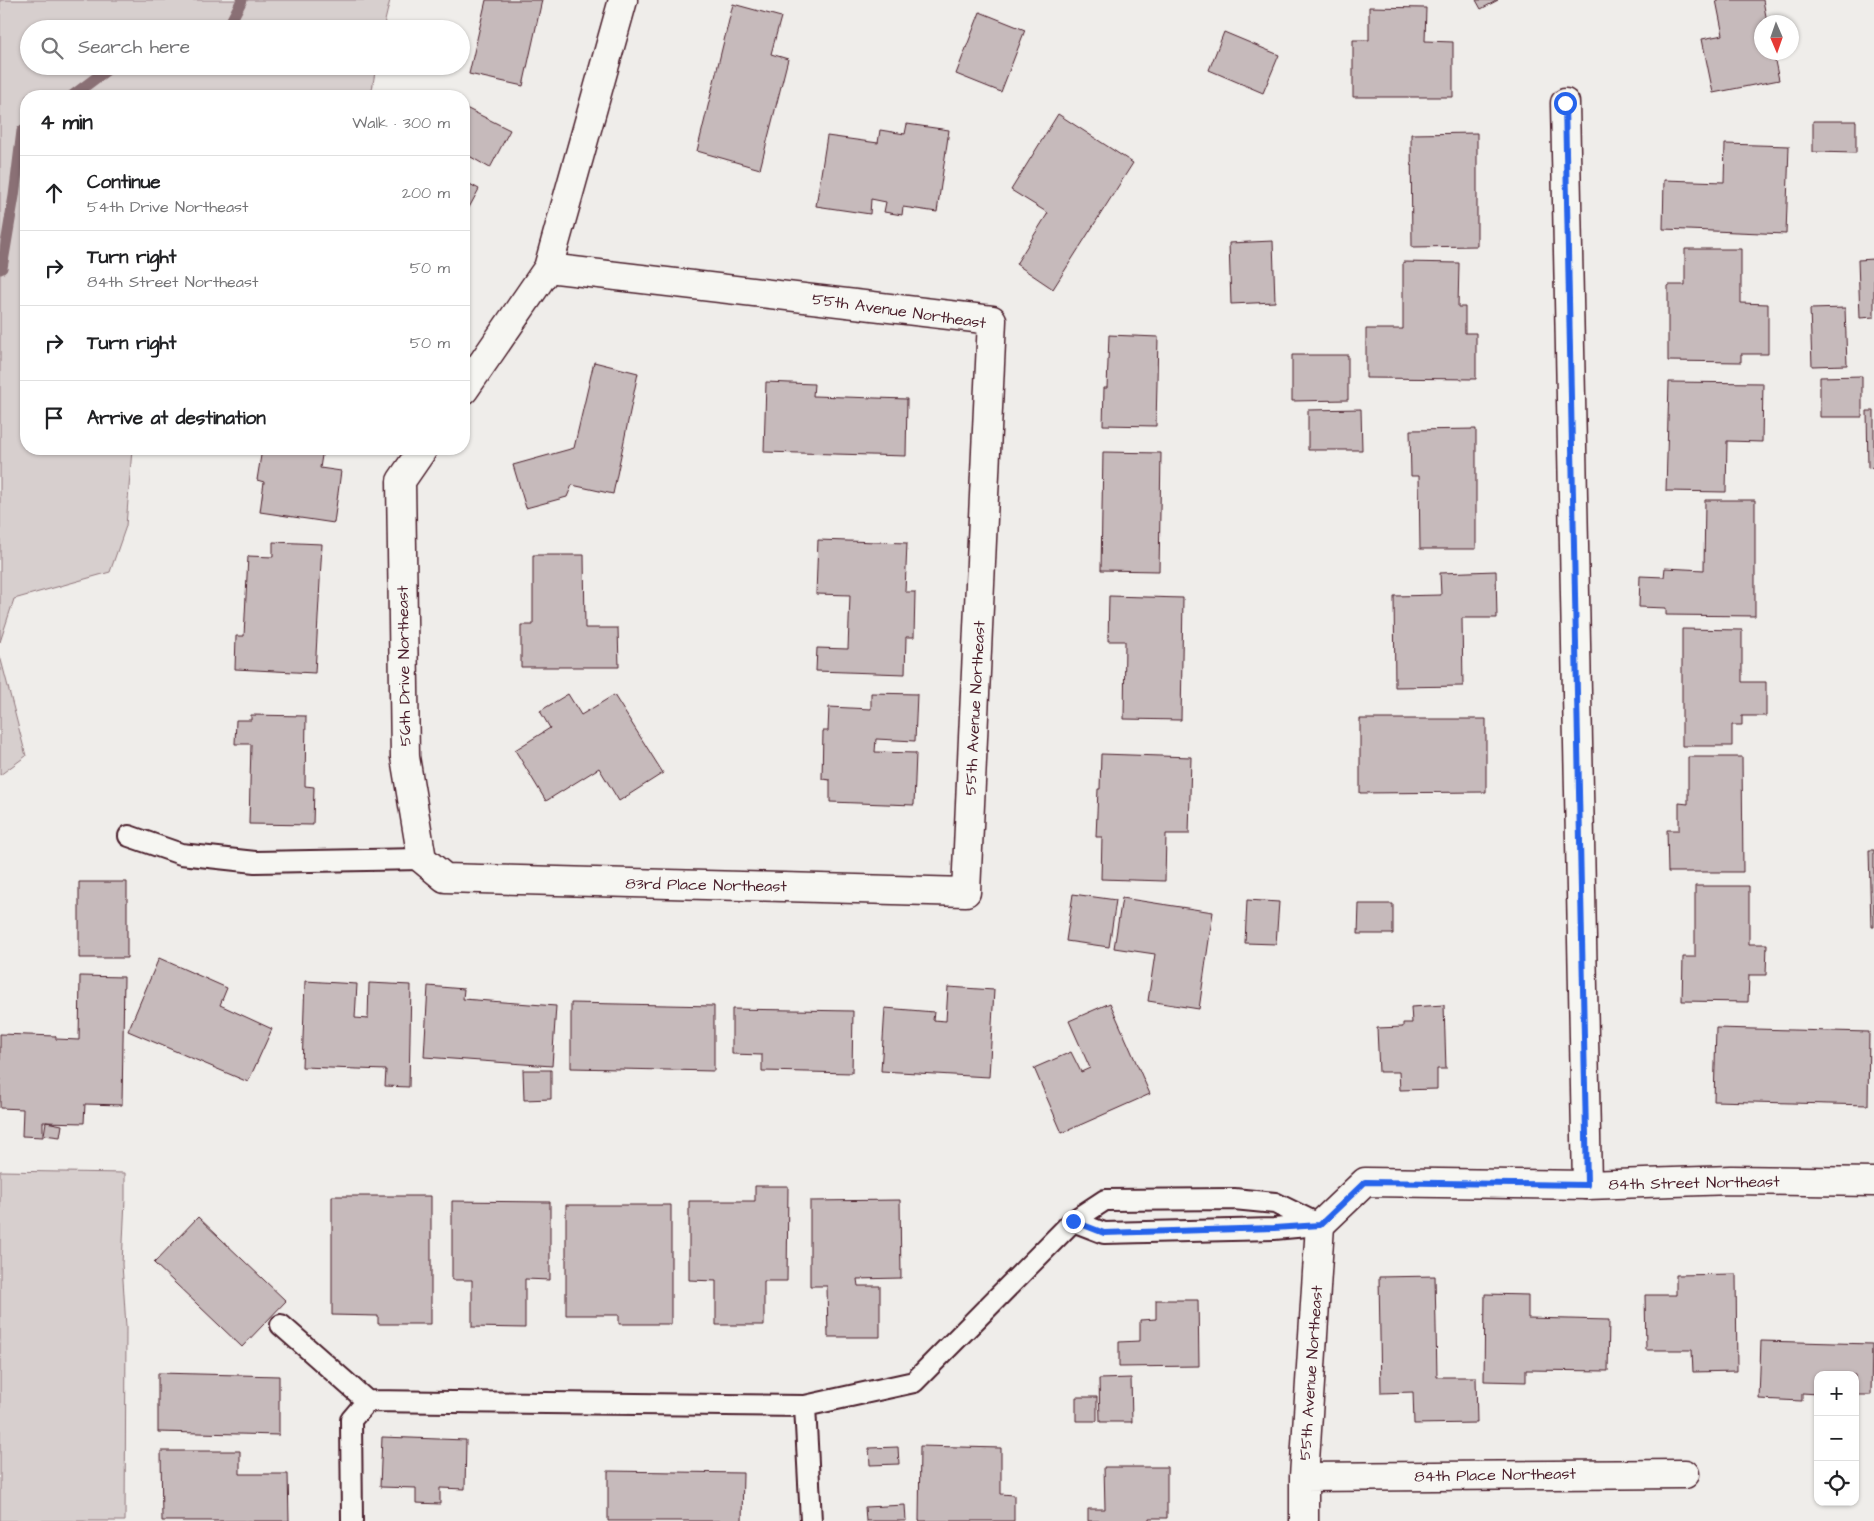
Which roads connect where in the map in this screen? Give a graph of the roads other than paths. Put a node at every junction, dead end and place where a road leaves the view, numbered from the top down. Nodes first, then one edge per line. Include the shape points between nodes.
1 (623, 0) edge
2 (1565, 103) dead end
3 (548, 268) junction
4 (470, 381) edge
5 (419, 455) edge
6 (129, 836) dead end
7 (422, 859) junction
8 (966, 892) joint
9 (1874, 1182) edge
10 (1587, 1185) junction
11 (1073, 1221) junction
12 (1320, 1225) junction
13 (282, 1324) dead end
14 (367, 1401) junction
15 (805, 1406) junction
16 (1685, 1474) dead end
17 (1304, 1477) junction
18 (352, 1521) edge
19 (810, 1521) edge
20 (1304, 1521) edge

1 - 3 street
2 - 10 street
3 - 4 street
3 - 8 street, 55th Avenue Northeast via 992,320
5 - 7 street, 56th Drive Northeast via 401,481 405,757
6 - 7 lane via 181,854 255,862
7 - 8 street, 83rd Place Northeast via 445,878
9 - 10 street, 84th Street Northeast via 1731,1180
10 - 12 street, 84th Street Northeast via 1365,1182
11 - 12 lane via 1104,1233
11 - 12 lane via 1104,1200 1234,1199 1275,1203
11 - 15 lane via 914,1382
12 - 17 street, 55th Avenue Northeast
13 - 14 lane
14 - 15 lane
14 - 18 lane via 351,1420
15 - 19 lane
16 - 17 street, 84th Place Northeast
17 - 20 street, 55th Avenue Northeast

